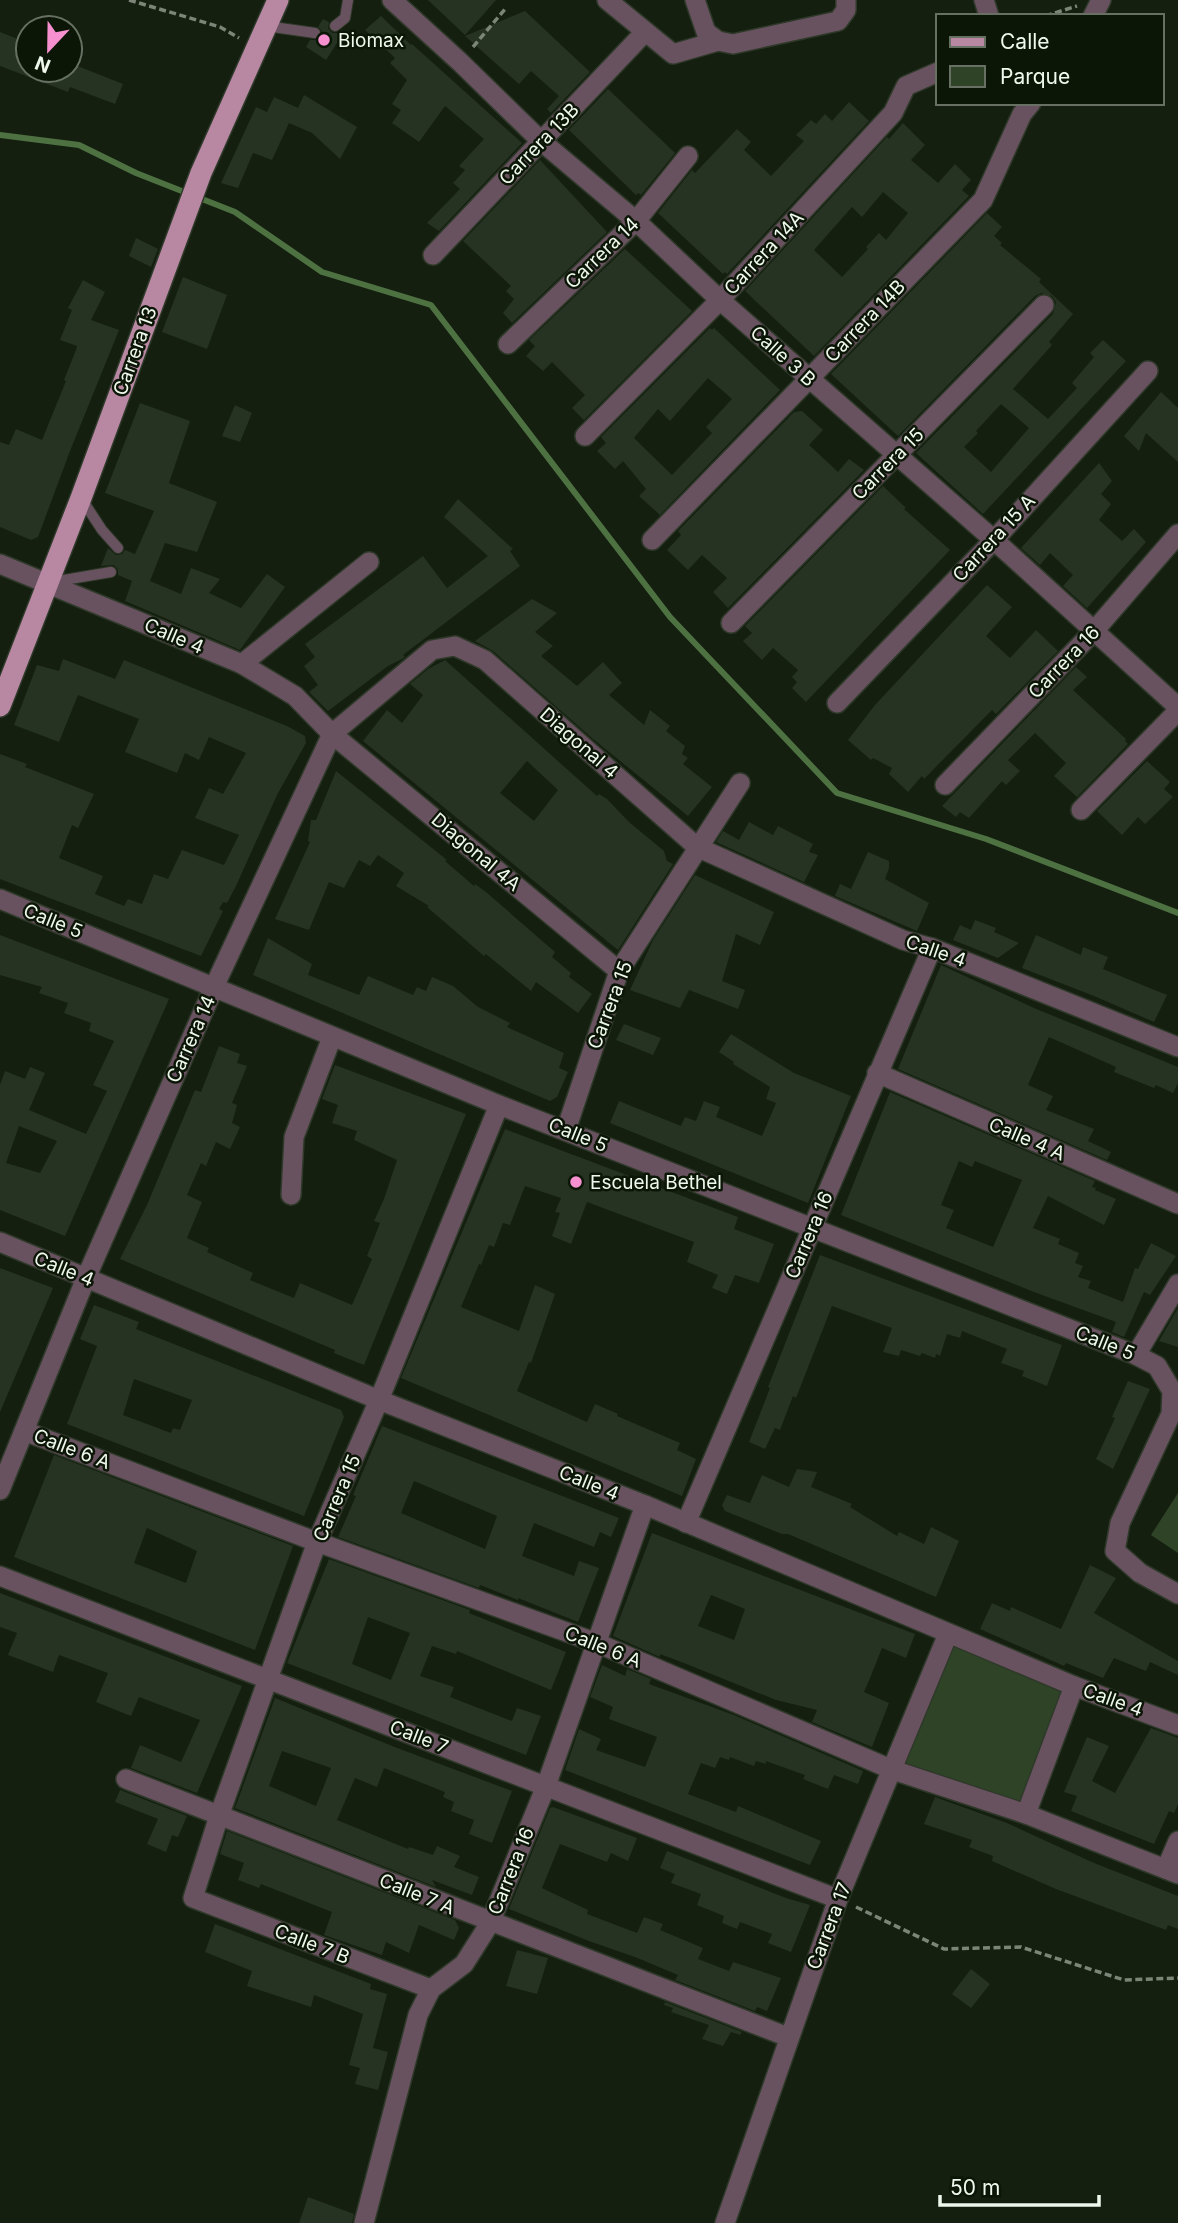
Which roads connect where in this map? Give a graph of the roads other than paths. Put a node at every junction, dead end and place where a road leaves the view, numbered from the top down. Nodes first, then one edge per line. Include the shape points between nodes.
1 (278, 0) edge
2 (348, 0) edge
3 (392, 0) edge
4 (607, 0) edge
5 (695, 0) edge
6 (846, 0) edge
7 (265, 26) junction
8 (335, 26) dead end
9 (645, 32) junction
10 (314, 33) dead end
11 (718, 41) junction
12 (936, 73) edge
13 (1024, 107) edge
14 (541, 141) junction
15 (688, 156) dead end
16 (636, 221) junction
17 (433, 255) dead end
18 (720, 300) junction
19 (1044, 305) dead end
20 (508, 344) dead end
21 (1148, 371) dead end
22 (809, 379) junction
23 (585, 436) dead end
24 (897, 456) junction
25 (81, 498) junction
26 (1178, 534) edge
27 (652, 540) dead end
28 (994, 540) junction
29 (118, 548) dead end
30 (369, 562) dead end
31 (0, 564) edge
32 (111, 572) dead end
33 (48, 583) junction
34 (731, 622) dead end
35 (1094, 631) junction
36 (455, 646) joint
37 (242, 664) junction
38 (837, 703) dead end
39 (0, 706) edge
40 (1178, 709) edge
41 (332, 734) junction
42 (740, 783) dead end
43 (945, 785) dead end
44 (1081, 810) dead end
45 (697, 847) junction
46 (0, 899) edge
47 (932, 948) junction
48 (619, 971) junction
49 (214, 988) junction
50 (332, 1037) junction
51 (1178, 1047) edge
52 (877, 1073) junction
53 (499, 1105) junction
54 (566, 1130) junction
55 (291, 1195) dead end
56 (1178, 1204) edge
57 (812, 1228) junction
58 (0, 1242) edge
59 (86, 1278) junction
60 (1178, 1284) edge
61 (1136, 1355) junction
62 (379, 1400) junction
63 (24, 1431) junction
64 (0, 1490) edge
65 (645, 1505) junction
66 (687, 1523) junction
67 (317, 1542) junction
68 (0, 1576) edge
69 (1178, 1594) edge
70 (948, 1634) junction
71 (597, 1643) junction
72 (269, 1679) junction
73 (1074, 1686) junction
74 (1178, 1725) edge
75 (893, 1770) junction
76 (125, 1779) dead end
77 (545, 1786) junction
78 (1026, 1814) junction
79 (219, 1815) junction
80 (1178, 1841) edge
81 (1172, 1871) edge
82 (193, 1898) joint
83 (838, 1899) junction
84 (490, 1923) junction
85 (431, 1989) junction
86 (788, 2038) junction
87 (363, 2223) edge
88 (725, 2223) edge

1 - 7 main road, Carrera 13
2 - 8 lane via 345,18
3 - 14 street, Calle 3 B
4 - 9 street
5 - 11 street via 706,32
6 - 11 street via 846,10 838,21 733,44
7 - 10 lane
7 - 25 main road, Carrera 13 via 201,173
9 - 11 street via 673,54
9 - 14 street, Carrera 13B
12 - 18 street, Carrera 14A via 906,86 893,113
13 - 22 street, Carrera 14B via 983,200
14 - 16 street, Calle 3 B
14 - 17 street, Carrera 13B
15 - 16 street, Carrera 14
16 - 18 street, Calle 3 B
16 - 20 street, Carrera 14
18 - 22 street, Calle 3 B
18 - 23 street, Carrera 14A
19 - 24 street, Carrera 15
21 - 28 street, Carrera 15 A
22 - 24 street, Calle 3 B
22 - 27 street, Carrera 14B
24 - 28 street, Calle 3 B
24 - 34 street, Carrera 15
25 - 29 lane
25 - 33 main road, Carrera 13
26 - 35 street, Carrera 16
28 - 35 street, Calle 3 B
28 - 38 street, Carrera 15 A
30 - 37 street
31 - 33 street, Calle 4
32 - 33 lane
33 - 37 street, Calle 4
33 - 39 main road, Carrera 13
35 - 40 street, Calle 3 B
35 - 43 street, Carrera 16
36 - 41 street, Carrera 14 via 432,650
36 - 45 street, Diagonal 4 via 485,660
37 - 41 street, Calle 4 via 295,696
40 - 44 street
41 - 48 street, Diagonal 4A
41 - 49 street, Carrera 14
42 - 45 street, Carrera 15
45 - 47 street, Calle 4 via 903,940
45 - 48 street, Carrera 15
46 - 49 street, Calle 5
47 - 51 street, Calle 4
47 - 52 street, Carrera 16
48 - 54 street, Carrera 15
49 - 50 street, Calle 5
49 - 59 street, Carrera 14
50 - 53 street, Calle 5
50 - 55 street via 294,1137
52 - 56 street, Calle 4 A
52 - 57 street, Carrera 16
53 - 54 street, Calle 5
53 - 62 street, Carrera 15
54 - 57 street, Calle 5
57 - 61 street, Calle 5
57 - 66 street, Carrera 16
58 - 59 street, Calle 4
59 - 62 street, Calle 4
59 - 63 street, Carrera 14
60 - 61 street
61 - 69 street, Calle 5 via 1157,1366 1172,1391 1171,1414 1120,1523 1115,1550 1140,1573
62 - 65 street, Calle 4
62 - 67 street, Carrera 15
63 - 64 street, Carrera 14
63 - 67 street, Calle 6 A
65 - 66 street, Calle 4
65 - 71 street, Carrera 16
66 - 70 street, Calle 4
67 - 71 street, Calle 6 A
67 - 72 street, Carrera 15
68 - 72 street, Calle 7
70 - 73 street, Calle 4
70 - 75 street, Carrera 17
71 - 75 street, Calle 6 A
71 - 77 street, Carrera 16
72 - 77 street, Calle 7
72 - 79 street, Carrera 15
73 - 74 street, Calle 4
73 - 78 street
75 - 78 street, Calle 6 A
75 - 83 street, Carrera 17
76 - 79 street, Calle 7 A
77 - 83 street, Calle 7
77 - 84 street, Carrera 16
78 - 81 street, Calle 6 A
79 - 82 street, Carrera 15
79 - 84 street, Calle 7 A
80 - 81 street
82 - 85 street, Calle 7 B
83 - 86 street, Carrera 17
84 - 85 street, Carrera 16 via 464,1964
84 - 86 street, Calle 7 A
85 - 87 street, Carrera 16 via 418,2015
86 - 88 street, Carrera 17

